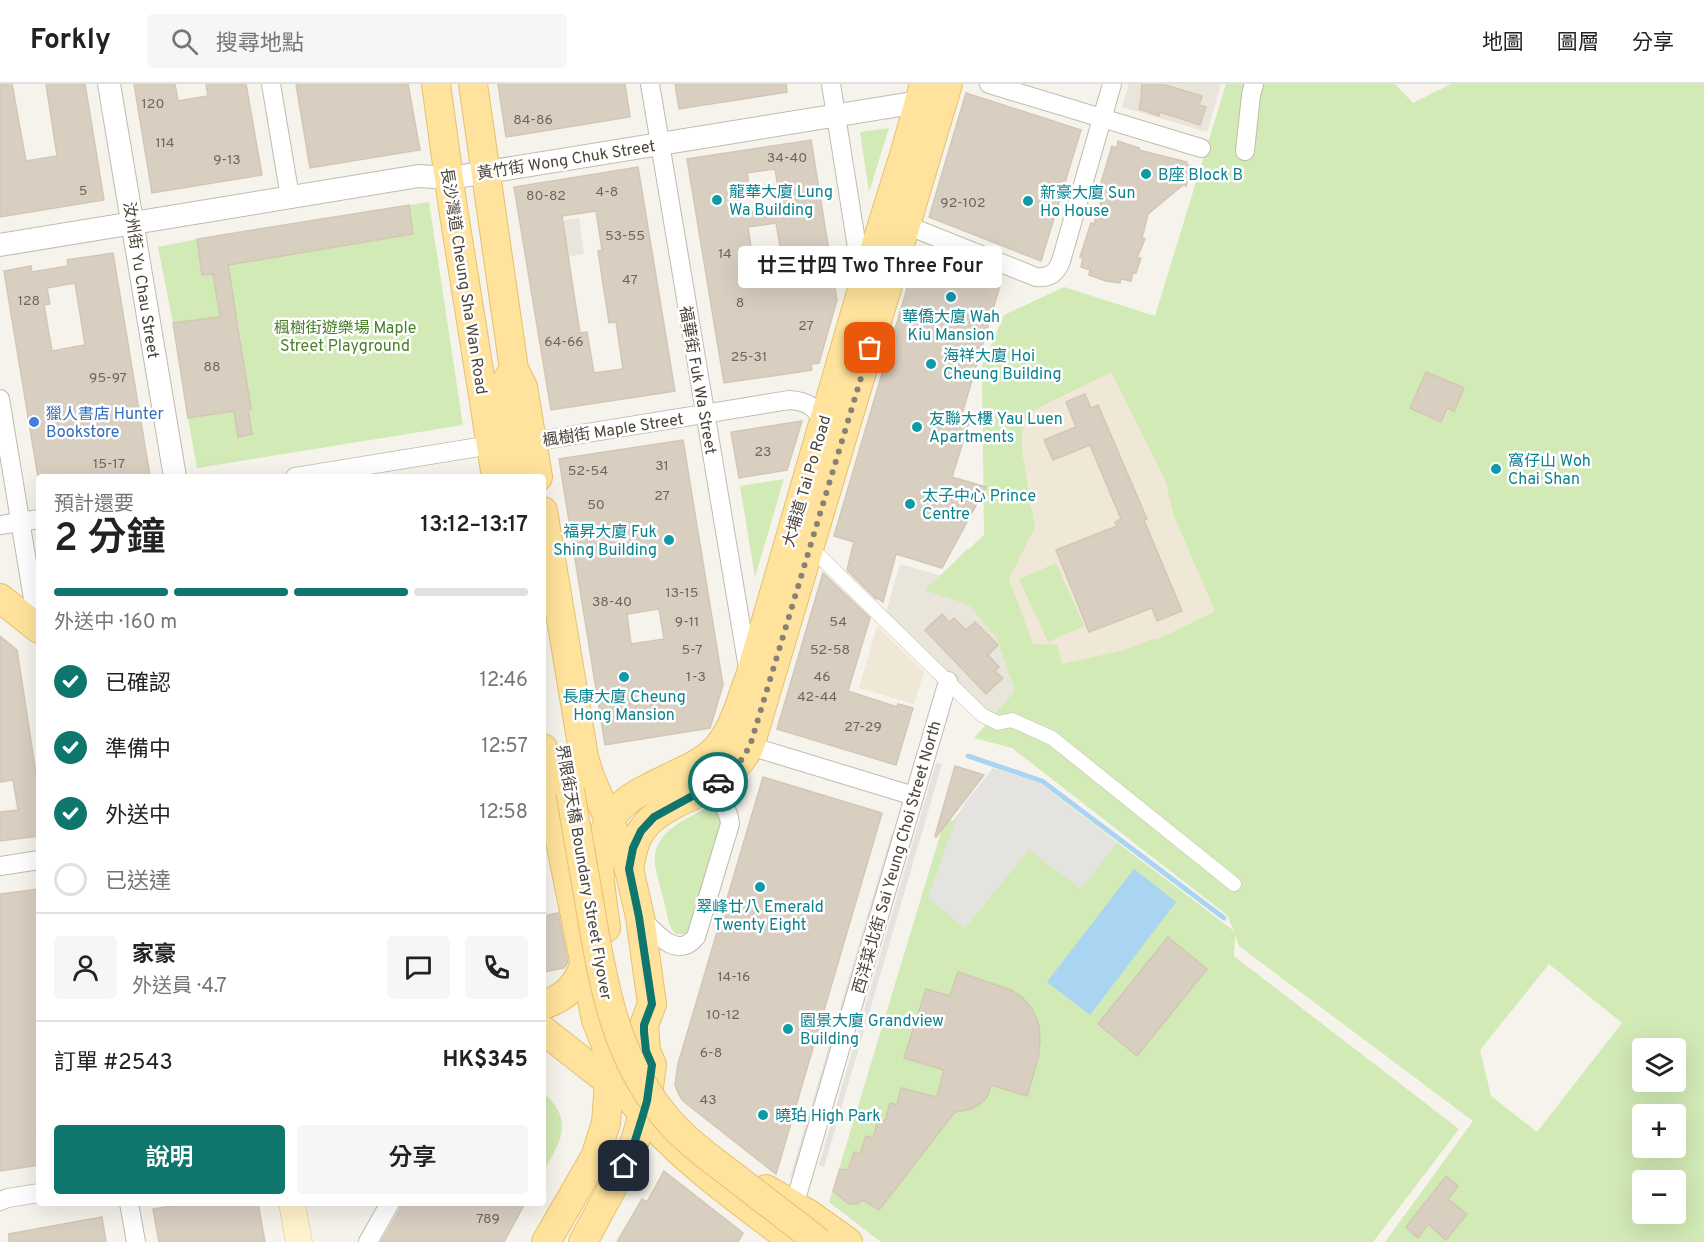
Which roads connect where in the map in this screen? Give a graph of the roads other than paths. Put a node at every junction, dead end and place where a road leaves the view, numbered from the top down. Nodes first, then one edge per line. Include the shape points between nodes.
1 (109, 84) edge
2 (271, 84) edge
3 (436, 84) edge
4 (473, 84) edge
5 (650, 84) edge
6 (831, 84) edge
7 (948, 84) edge
8 (990, 84) edge
9 (1112, 84) edge
10 (1254, 84) edge
11 (921, 93) edge
12 (836, 115) junction
13 (1102, 118) junction
14 (659, 144) junction
15 (1201, 148) dead end
16 (1245, 150) dead end
17 (486, 172) junction
18 (450, 178) junction
19 (290, 197) junction
20 (133, 223) junction
21 (906, 225) junction
22 (0, 245) edge
23 (863, 286) junction
24 (508, 378) junction
25 (0, 399) edge
26 (705, 413) junction
27 (822, 426) junction
28 (532, 442) junction
29 (491, 445) junction
30 (175, 474) edge
31 (337, 474) edge
32 (496, 474) edge
33 (517, 474) edge
34 (537, 474) edge
35 (36, 520) edge
36 (21, 522) junction
37 (0, 525) edge
38 (546, 529) edge
39 (810, 547) junction
40 (0, 598) edge
41 (36, 611) edge
42 (36, 627) edge
43 (546, 649) edge
44 (750, 676) junction
45 (948, 681) junction
46 (750, 746) junction
47 (547, 793) edge
48 (691, 796) junction
49 (914, 796) junction
50 (610, 820) junction
51 (36, 860) edge
52 (0, 866) edge
53 (629, 869) junction
54 (1234, 885) dead end
55 (639, 917) junction
56 (585, 964) junction
57 (546, 1004) edge
58 (546, 1032) edge
59 (606, 1045) junction
60 (631, 1097) junction
61 (36, 1193) edge
62 (3, 1198) edge
63 (130, 1206) edge
64 (293, 1206) edge
65 (388, 1206) edge
66 (794, 1206) junction
67 (779, 1237) edge
68 (136, 1242) edge
69 (299, 1242) edge
70 (368, 1242) edge
71 (546, 1242) edge
72 (583, 1242) edge
73 (819, 1242) edge
74 (848, 1242) edge

1 - 20 street, 汝州街 Yu Chau Street
2 - 19 street
3 - 18 main road, 長沙灣道 Cheung Sha Wan Road
4 - 17 main road, 長沙灣道 Cheung Sha Wan Road
5 - 14 street, 福華街 Fuk Wa Street
6 - 12 street
7 - 21 main road, 大埔道 Tai Po Road
8 - 13 street
9 - 13 street
10 - 16 street via 1251,95 1255,126
11 - 12 street, 黃竹街 Wong Chuk Street
11 - 23 main road, 大埔道 Tai Po Road
12 - 14 street, 黃竹街 Wong Chuk Street
12 - 23 street
13 - 15 street
13 - 21 street via 1061,261 1053,275 1036,277
14 - 17 street, 黃竹街 Wong Chuk Street
14 - 26 street, 福華街 Fuk Wa Street
17 - 18 street, 黃竹街 Wong Chuk Street
17 - 24 main road, 長沙灣道 Cheung Sha Wan Road
18 - 19 street, 黃竹街 Wong Chuk Street via 418,176
18 - 29 main road, 長沙灣道 Cheung Sha Wan Road
19 - 20 street, 黃竹街 Wong Chuk Street
20 - 22 street, 黃竹街 Wong Chuk Street
20 - 30 street, 汝州街 Yu Chau Street
21 - 39 main road, 大埔道 Tai Po Road
23 - 27 main road, 大埔道 Tai Po Road
24 - 28 main road, 長沙灣道 Cheung Sha Wan Road via 523,387
24 - 33 main road
25 - 36 street
26 - 27 street, 楓樹街 Maple Street via 798,400 813,407
26 - 28 street, 楓樹街 Maple Street
26 - 44 street, 福華街 Fuk Wa Street
27 - 44 main road, 大埔道 Tai Po Road
28 - 34 main road, 長沙灣道 Cheung Sha Wan Road
29 - 31 street
29 - 32 main road, 長沙灣道 Cheung Sha Wan Road
35 - 36 street
36 - 37 street
36 - 41 street
38 - 50 main road via 584,757
39 - 45 street
39 - 46 main road, 大埔道 Tai Po Road
40 - 42 main road
43 - 73 main road, 界限街天橋 Boundary Street Flyover, bridge via 598,957 608,1003 628,1058 650,1096 682,1134
44 - 50 main road, 大埔道 Tai Po Road via 732,726 711,754 640,791
45 - 49 street, 西洋菜北街 Sai Yeung Choi Street North
45 - 54 street via 982,715 998,723 1012,720 1052,738
46 - 48 main road, 大埔道 Tai Po Road via 727,777
46 - 49 street
47 - 56 main road
48 - 53 main road, 大埔道 Tai Po Road via 647,823 636,840
48 - 55 street via 718,800 729,818 729,830 699,932 688,945 677,946 664,941
49 - 66 street, 西洋菜北街 Sai Yeung Choi Street North
50 - 53 main road
50 - 59 main road via 598,865 612,977 612,1027
51 - 52 street
53 - 55 main road
55 - 60 main road via 652,1004 662,1034 658,1053
56 - 57 main road via 579,980 568,992
56 - 59 main road via 596,1020
58 - 60 main road
59 - 60 main road
60 - 66 main road via 686,1125
60 - 67 main road via 667,1140
60 - 71 main road via 606,1123 595,1157
60 - 72 main road via 634,1144
61 - 62 street
63 - 68 street
64 - 69 main road
65 - 70 street
66 - 74 main road

